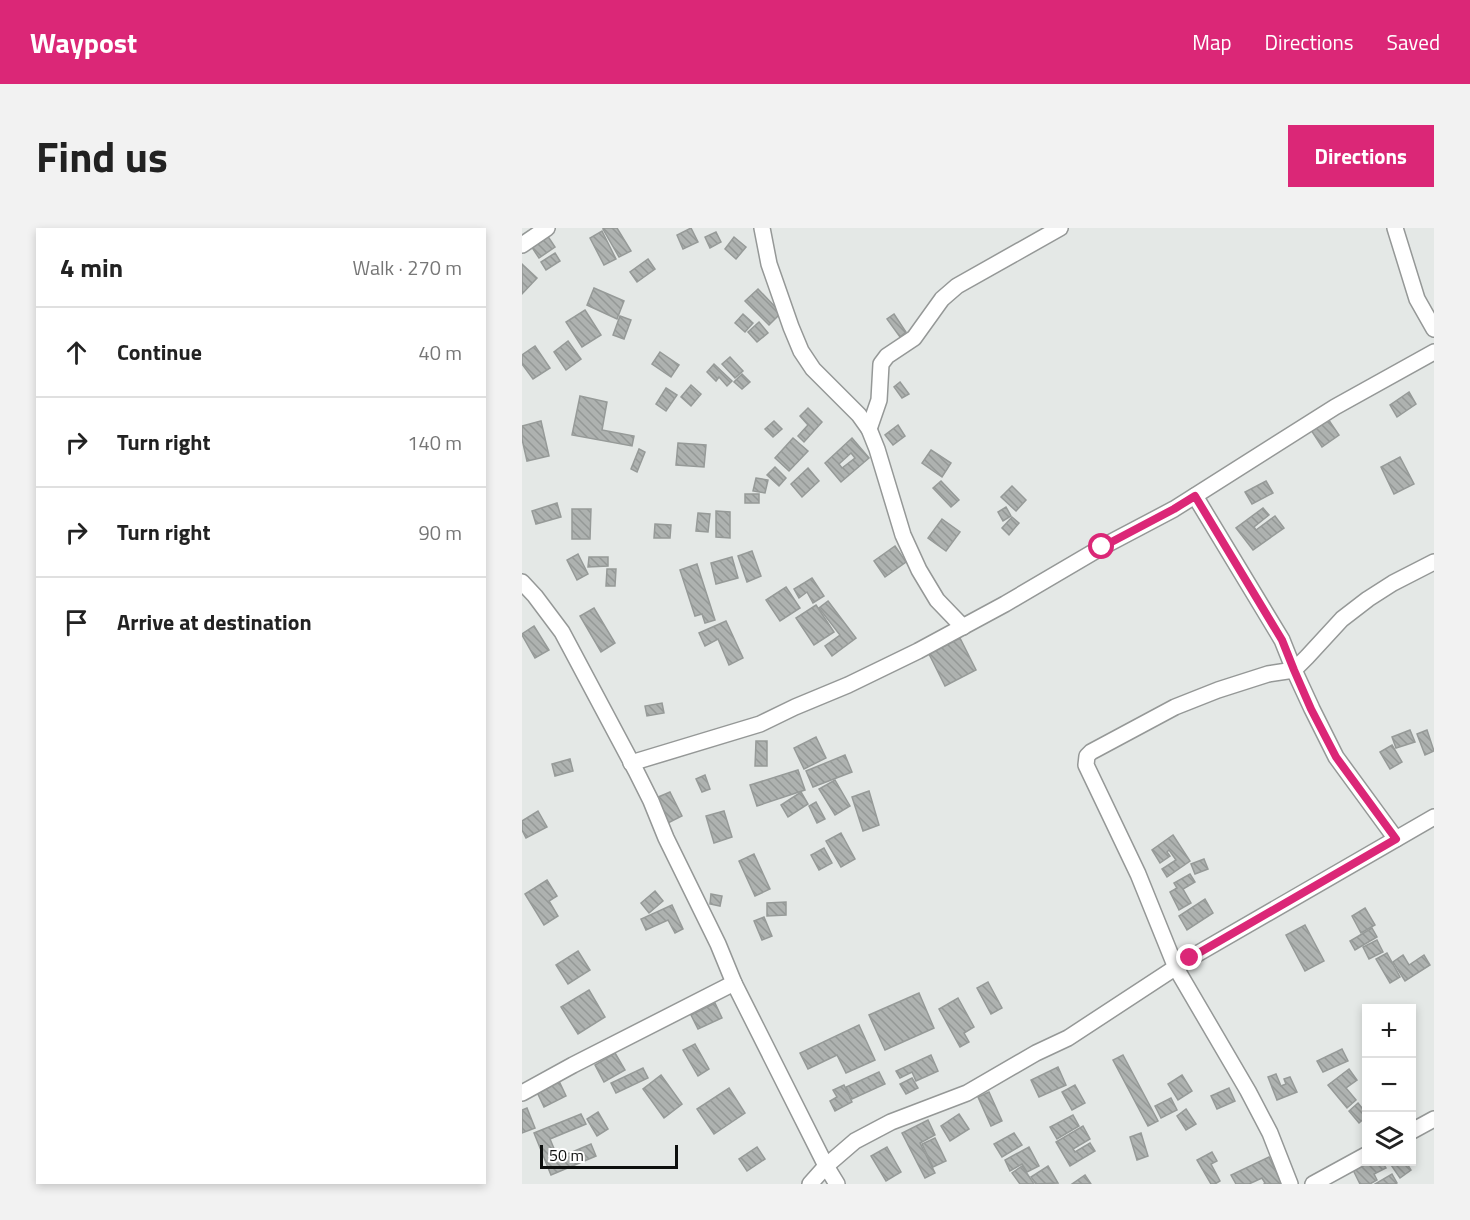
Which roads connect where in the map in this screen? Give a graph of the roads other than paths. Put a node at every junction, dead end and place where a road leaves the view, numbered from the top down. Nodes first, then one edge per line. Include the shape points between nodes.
1 (546, 228) edge
2 (762, 228) edge
3 (1060, 228) edge
4 (1395, 228) edge
5 (522, 245) edge
6 (1434, 329) edge
7 (1434, 352) edge
8 (868, 429) junction
9 (1195, 496) junction
10 (1434, 562) edge
11 (522, 582) edge
12 (963, 627) junction
13 (1294, 670) junction
14 (631, 763) junction
15 (1434, 817) edge
16 (1396, 839) junction
17 (1176, 968) junction
18 (734, 983) junction
19 (522, 1093) edge
20 (1434, 1119) edge
21 (1416, 1129) edge
22 (1362, 1157) edge
23 (826, 1166) junction
24 (810, 1184) edge
25 (837, 1184) edge
26 (1290, 1184) edge
27 (1313, 1184) edge

1 - 5 street
2 - 8 street via 769,264 801,351
3 - 8 street via 957,286 942,299 914,338 887,356 881,364 879,400
4 - 6 street via 1417,299
7 - 9 street via 1335,407
8 - 12 street via 903,535 919,570 937,600
9 - 12 street
9 - 13 street via 1282,640
10 - 13 street via 1368,599 1342,619
11 - 14 street via 562,632
12 - 14 street via 760,724
13 - 16 street via 1336,757
13 - 17 street via 1258,677 1175,707 1087,756 1086,765 1138,874
14 - 18 street
15 - 16 street
16 - 17 street
17 - 23 street via 1068,1038 967,1092 855,1141
17 - 26 street via 1270,1132
18 - 19 street
18 - 23 street
20 - 21 street
22 - 27 street
23 - 24 street
23 - 25 street

